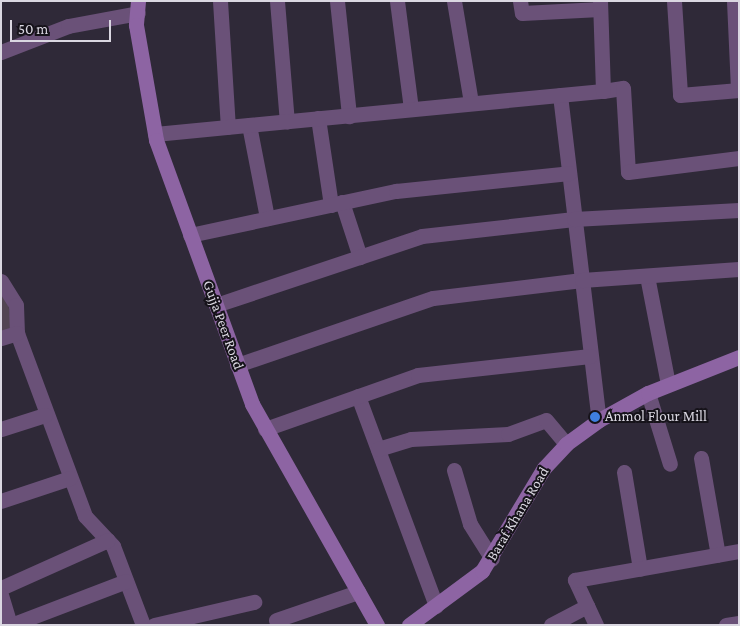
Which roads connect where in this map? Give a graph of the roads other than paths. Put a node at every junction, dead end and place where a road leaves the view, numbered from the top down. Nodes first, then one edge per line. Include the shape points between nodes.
1 (220, 1) edge
2 (277, 1) edge
3 (337, 1) edge
4 (397, 1) edge
5 (454, 1) edge
6 (520, 1) edge
7 (674, 1) edge
8 (734, 1) edge
9 (600, 5) edge
10 (138, 7) edge
11 (1, 52) edge
12 (603, 90) junction
13 (738, 90) edge
14 (560, 95) junction
15 (471, 103) junction
16 (411, 109) junction
17 (349, 116) junction
18 (318, 118) junction
19 (287, 122) junction
20 (249, 125) junction
21 (228, 127) junction
22 (155, 134) junction
23 (739, 158) edge
24 (569, 173) junction
25 (336, 204) junction
26 (739, 210) edge
27 (267, 218) junction
28 (574, 220) junction
29 (190, 235) junction
30 (360, 257) junction
31 (739, 269) edge
32 (647, 276) junction
33 (582, 280) junction
34 (1, 281) edge
35 (216, 305) junction
36 (17, 333) junction
37 (1, 338) edge
38 (590, 356) junction
39 (739, 357) edge
40 (237, 365) junction
41 (668, 384) junction
42 (648, 393) junction
43 (358, 396) junction
44 (46, 415) junction
45 (599, 420) junction
46 (1, 429) edge
47 (265, 429) junction
48 (566, 444) junction
49 (378, 449) junction
50 (701, 458) dead end
51 (670, 464) dead end
52 (454, 470) dead end
53 (624, 472) dead end
54 (70, 478) junction
55 (1, 501) edge
56 (108, 540) junction
57 (739, 551) edge
58 (718, 555) junction
59 (492, 559) junction
60 (640, 569) junction
61 (126, 581) junction
62 (1, 588) edge
63 (358, 592) junction
64 (1, 595) edge
65 (254, 602) dead end
66 (436, 606) junction
67 (587, 606) junction
68 (276, 620) dead end
69 (739, 623) edge
70 (10, 624) edge
71 (143, 625) edge
72 (154, 625) edge
73 (377, 625) edge
74 (409, 625) edge
75 (551, 625) edge
76 (596, 625) edge
77 (726, 625) edge

1 - 21 street
2 - 19 street
3 - 17 street
4 - 16 street
5 - 15 street
6 - 9 street via 522,13
7 - 13 street via 680,95
8 - 13 street
9 - 12 street
10 - 11 street via 68,26
10 - 22 street, Gujja Peer Road via 136,25
12 - 14 street
12 - 23 street via 623,88 628,172
14 - 15 street
14 - 24 street
15 - 16 street
16 - 17 street
17 - 18 street
18 - 19 street
18 - 25 street
19 - 20 street
20 - 21 street
20 - 27 street
21 - 22 street
22 - 29 street, Gujja Peer Road
24 - 25 street via 396,191
24 - 28 street
25 - 27 street
25 - 30 street
26 - 28 street
27 - 29 street
28 - 30 street via 422,236
28 - 33 street
29 - 35 street, Gujja Peer Road
30 - 35 street
31 - 32 street
32 - 33 street
32 - 41 street
33 - 38 street
33 - 40 street via 434,298
34 - 36 street via 16,305
35 - 40 street, Gujja Peer Road
36 - 37 street
36 - 44 street
38 - 43 street via 418,375
38 - 45 street
39 - 41 street, Baraf Khana Road
40 - 47 street, Gujja Peer Road
41 - 42 street, Baraf Khana Road
42 - 45 street, Baraf Khana Road
42 - 51 street
43 - 47 street
43 - 49 street
44 - 46 street
44 - 54 street
45 - 48 street, Baraf Khana Road
47 - 63 street, Gujja Peer Road
48 - 49 street via 546,420 508,434 411,439
48 - 59 street, Baraf Khana Road via 544,468
49 - 66 street
50 - 58 street
52 - 59 street via 470,524
53 - 60 street
54 - 55 street
54 - 56 street via 85,516
56 - 61 street
56 - 62 street
57 - 58 street
58 - 60 street
59 - 66 street, Baraf Khana Road via 482,571
60 - 67 street via 574,580
61 - 70 street
61 - 71 street
63 - 68 street
63 - 73 street, Gujja Peer Road
64 - 70 street
65 - 72 street
66 - 74 street, Baraf Khana Road
67 - 75 street
67 - 76 street
69 - 77 street

